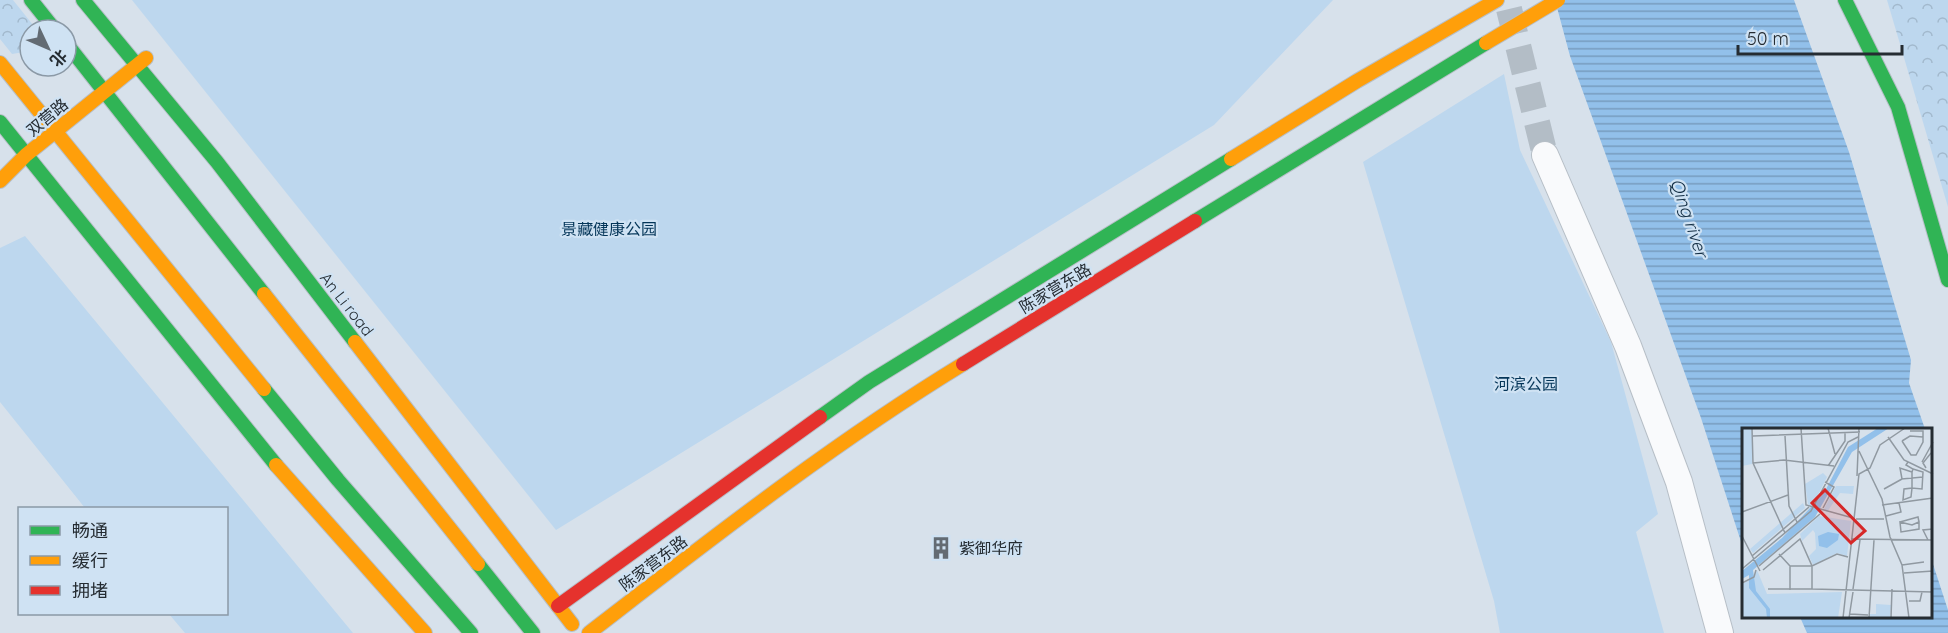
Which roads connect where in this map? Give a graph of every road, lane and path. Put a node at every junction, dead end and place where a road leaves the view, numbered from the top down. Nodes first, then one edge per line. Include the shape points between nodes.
1 (31, 0) edge
2 (83, 0) edge
3 (1497, 0) edge
4 (1558, 0) edge
5 (1845, 0) edge
6 (46, 18) edge
7 (78, 58) edge
8 (140, 61) junction
9 (0, 63) edge
10 (104, 90) junction
11 (0, 122) edge
12 (54, 132) junction
13 (26, 155) junction
14 (1545, 155) tunnel mouth
15 (0, 181) edge
16 (1948, 280) edge
17 (558, 606) junction
18 (425, 633) edge
19 (471, 633) edge
20 (533, 633) edge
21 (578, 633) edge
22 (589, 633) edge
23 (1719, 633) edge

1 - 6 street
2 - 8 street, An Li road
3 - 17 street, 陈家营东路 via 1357,81 869,382
4 - 22 street, 陈家营东路, bridge via 888,410 785,483
5 - 16 street via 1898,107
7 - 10 street
8 - 10 street, 双营路
8 - 17 street, An Li road
9 - 12 street
10 - 12 street, 双营路
10 - 20 street
11 - 13 street
12 - 13 street, 双营路
12 - 19 street via 338,480
13 - 15 street, 双营路
13 - 18 street via 280,470
14 - 23 street via 1628,346 1679,482
17 - 21 street, An Li road

